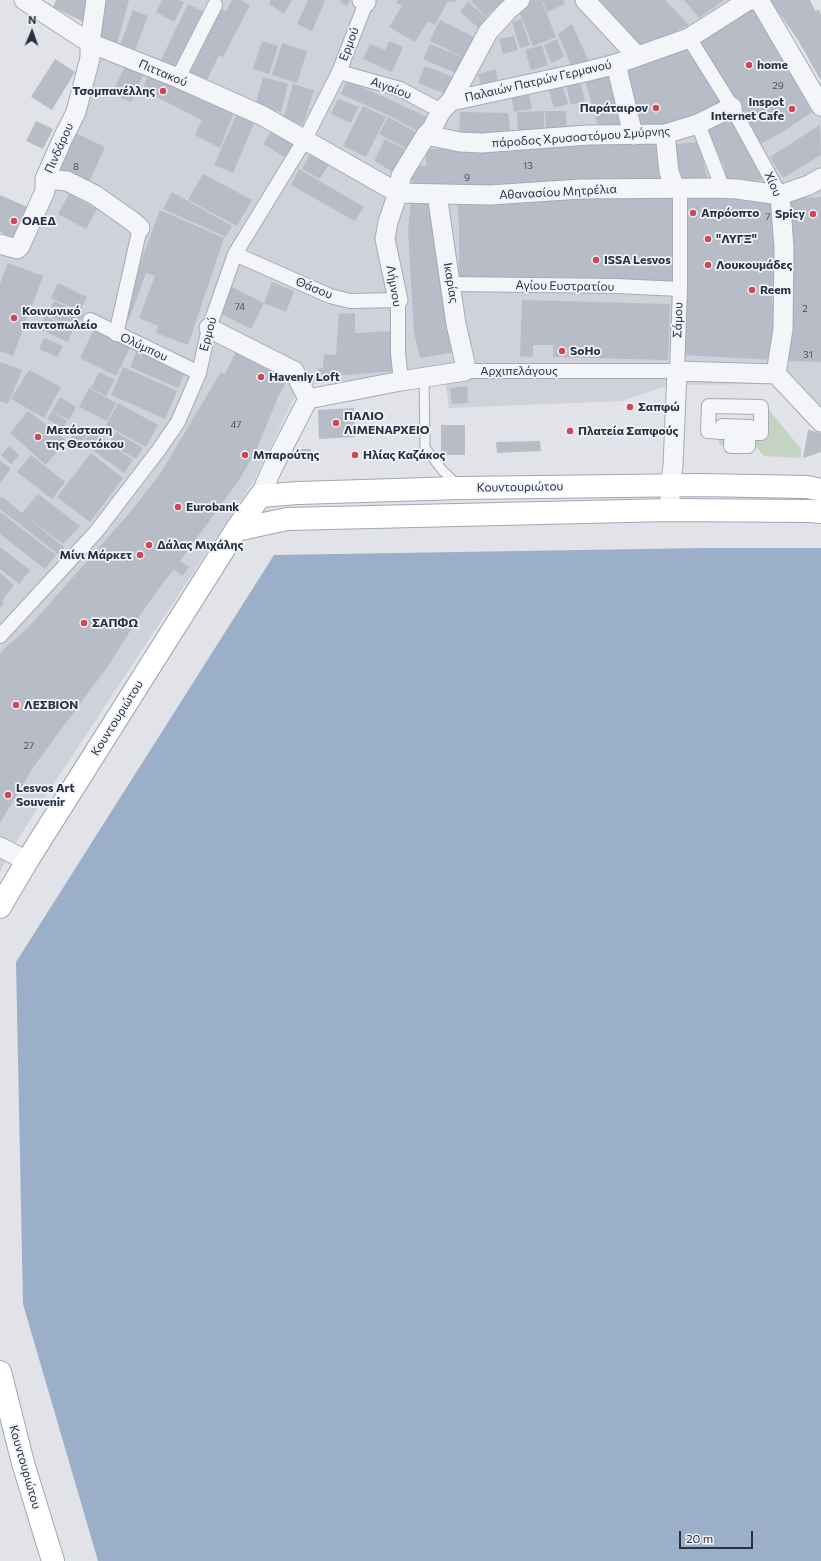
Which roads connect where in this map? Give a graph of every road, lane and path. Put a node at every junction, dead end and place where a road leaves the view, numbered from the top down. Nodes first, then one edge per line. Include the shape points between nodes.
1 (24, 0) edge
2 (96, 0) edge
3 (520, 0) edge
4 (586, 0) edge
5 (753, 0) edge
6 (759, 0) edge
7 (365, 1) edge
8 (215, 5) dead end
9 (689, 38) junction
10 (90, 43) junction
11 (637, 56) junction
12 (616, 64) junction
13 (339, 72) junction
14 (178, 78) junction
15 (446, 106) junction
16 (821, 106) edge
17 (732, 107) junction
18 (698, 124) junction
19 (665, 134) junction
20 (426, 135) junction
21 (633, 135) junction
22 (304, 141) junction
23 (821, 178) edge
24 (45, 179) junction
25 (675, 188) junction
26 (723, 189) junction
27 (398, 193) junction
28 (437, 194) junction
29 (780, 194) junction
30 (140, 228) joint
31 (8, 246) edge
32 (235, 254) junction
33 (450, 284) junction
34 (680, 289) junction
35 (398, 300) junction
36 (90, 320) dead end
37 (209, 328) junction
38 (116, 334) junction
39 (465, 371) junction
40 (677, 371) junction
41 (199, 373) junction
42 (776, 374) junction
43 (424, 377) junction
44 (401, 381) junction
45 (308, 399) junction
46 (821, 422) edge
47 (670, 486) junction
48 (460, 488) junction
49 (821, 490) edge
50 (260, 496) junction
51 (670, 510) junction
52 (821, 512) edge
53 (236, 530) junction
54 (0, 636) edge
55 (0, 846) edge
56 (27, 861) junction
57 (0, 908) edge
58 (0, 1372) edge
59 (53, 1561) edge

1 - 10 street, Πιττακού
2 - 10 street, Πινδάρου
3 - 15 street, Λήμνου via 488,32
4 - 11 street
5 - 9 street, Παλαιών Πατρών Γερμανού via 747,1
6 - 16 street
7 - 13 street, Ερμού
8 - 14 street
9 - 11 street, Παλαιών Πατρών Γερμανού
9 - 17 street, Χίου
10 - 14 street, Πιττακού
10 - 24 street, Πινδάρου via 90,58 76,112
11 - 12 street, Παλαιών Πατρών Γερμανού
12 - 15 street, Παλαιών Πατρών Γερμανού
12 - 21 street
13 - 15 street, Αιγαίου via 400,89
13 - 22 street, Ερμού
14 - 22 street, Πιττακού via 263,116
15 - 20 street, Λήμνου
17 - 18 street, πάροδος Χρυσοστόμου Σμύρνης
17 - 29 street, Χίου
18 - 19 street, πάροδος Χρυσοστόμου Σμύρνης
18 - 26 street
19 - 21 street, πάροδος Χρυσοστόμου Σμύρνης
19 - 25 street, Σάμου via 669,172
20 - 21 street, πάροδος Χρυσοστόμου Σμύρνης via 460,142 482,143 588,135
20 - 27 street, Λήμνου via 401,176
22 - 27 street, Αθανασίου Μητρέλια
22 - 32 street, Ερμού
23 - 29 street, Αθανασίου Μητρέλια via 809,185
24 - 30 street via 67,181 88,192
24 - 31 street, Πινδάρου via 45,191 20,246
25 - 26 street, Αθανασίου Μητρέλια
25 - 28 street, Αθανασίου Μητρέλια via 581,189 490,195
25 - 34 street, Σάμου via 680,193
26 - 29 street, Αθανασίου Μητρέλια
27 - 28 street, Αθανασίου Μητρέλια
27 - 35 street, Λήμνου via 385,239
28 - 33 street, Ικαρίας
29 - 42 street, Χίου via 784,248 783,329
30 - 38 street
32 - 35 street, Θάσου via 330,296 350,301
32 - 37 street, Ερμού
33 - 34 street, Αγίου Ευστρατίου
33 - 39 street, Ικαρίας
34 - 40 street, Σάμου
35 - 44 street, Λήμνου
36 - 38 street, Ολύμπου
37 - 41 street, Ερμού
37 - 45 street via 294,371
38 - 41 street, Ολύμπου
39 - 40 street, Αρχιπελάγους
39 - 43 street, Αρχιπελάγους
40 - 42 street, Αρχιπελάγους
40 - 47 street, Σάμου
41 - 54 street, Ερμού via 178,422 158,452 96,532
42 - 46 street
43 - 44 street, Αρχιπελάγους
43 - 48 lane via 425,448
44 - 45 street, Αρχιπελάγους
45 - 50 street
47 - 48 main road, Κουντουριώτου
47 - 49 main road, Κουντουριώτου via 801,487
47 - 51 street, Σάμου
48 - 50 main road, Κουντουριώτου
50 - 53 main road, Κουντουριώτου
51 - 52 main road
51 - 53 main road via 287,519
53 - 56 main road, Κουντουριώτου
55 - 56 street
56 - 57 main road, Κουντουριώτου
58 - 59 main road, Κουντουριώτου via 23,1464

